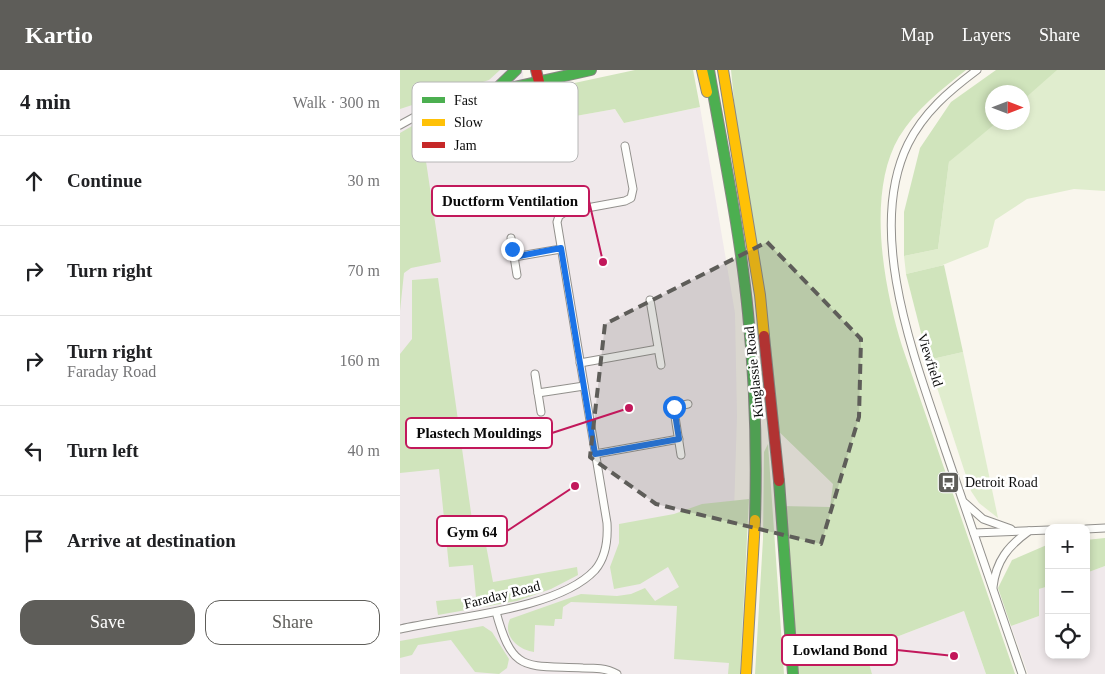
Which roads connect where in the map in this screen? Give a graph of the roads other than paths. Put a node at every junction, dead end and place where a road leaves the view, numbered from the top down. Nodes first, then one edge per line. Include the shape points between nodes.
1 (516, 70) edge
2 (536, 70) edge
3 (592, 70) edge
4 (702, 70) edge
5 (710, 70) edge
6 (723, 70) edge
7 (731, 70) edge
8 (977, 70) edge
9 (549, 75) edge
10 (503, 82) edge
11 (539, 82) joint
12 (412, 118) edge
13 (400, 125) edge
14 (625, 146) dead end
15 (727, 176) junction
16 (742, 182) junction
17 (510, 238) dead end
18 (561, 248) junction
19 (514, 257) junction
20 (517, 275) dead end
21 (650, 300) dead end
22 (658, 349) junction
23 (580, 363) junction
24 (661, 366) dead end
25 (535, 374) dead end
26 (584, 386) junction
27 (538, 393) junction
28 (688, 404) dead end
29 (541, 412) dead end
30 (679, 439) junction
31 (595, 454) junction
32 (681, 455) dead end
33 (963, 502) junction
34 (1105, 528) edge
35 (1090, 529) edge
36 (1045, 530) edge
37 (1019, 531) junction
38 (1029, 531) junction
39 (974, 533) junction
40 (992, 591) junction
41 (496, 612) junction
42 (400, 629) edge
43 (617, 674) edge
44 (746, 674) edge
45 (793, 674) edge
46 (1022, 674) edge

1 - 10 main road
2 - 11 main road
3 - 9 main road
4 - 15 main road
5 - 15 main road, Kinglassie Road
6 - 16 main road, Kinglassie Road
7 - 16 main road
8 - 33 street, Viewfield via 945,94 914,133 902,161 892,212 894,257 904,319
9 - 11 main road
12 - 13 street
14 - 18 street, Faraday Road via 631,198 625,202 562,214 557,222
15 - 44 main road, Kinglassie Road via 744,278 756,447
16 - 45 main road, Kinglassie Road via 765,339 781,497
17 - 19 street
18 - 19 street
18 - 23 street, Faraday Road
19 - 20 street
21 - 22 street
22 - 23 street
22 - 24 street
23 - 26 street, Faraday Road
25 - 27 street
26 - 27 street
26 - 31 street, Faraday Road
27 - 29 street
28 - 30 street via 673,405
30 - 31 street
30 - 32 street
31 - 41 street, Faraday Road via 607,531 601,562 588,576 569,588
33 - 37 street via 983,518
33 - 39 street, Viewfield
34 - 35 street
36 - 38 street
37 - 38 street
37 - 39 street
38 - 40 street via 1002,556
39 - 40 street, Viewfield
40 - 46 street, Viewfield
41 - 42 street, Faraday Road
41 - 43 street via 506,645 522,662 603,669

